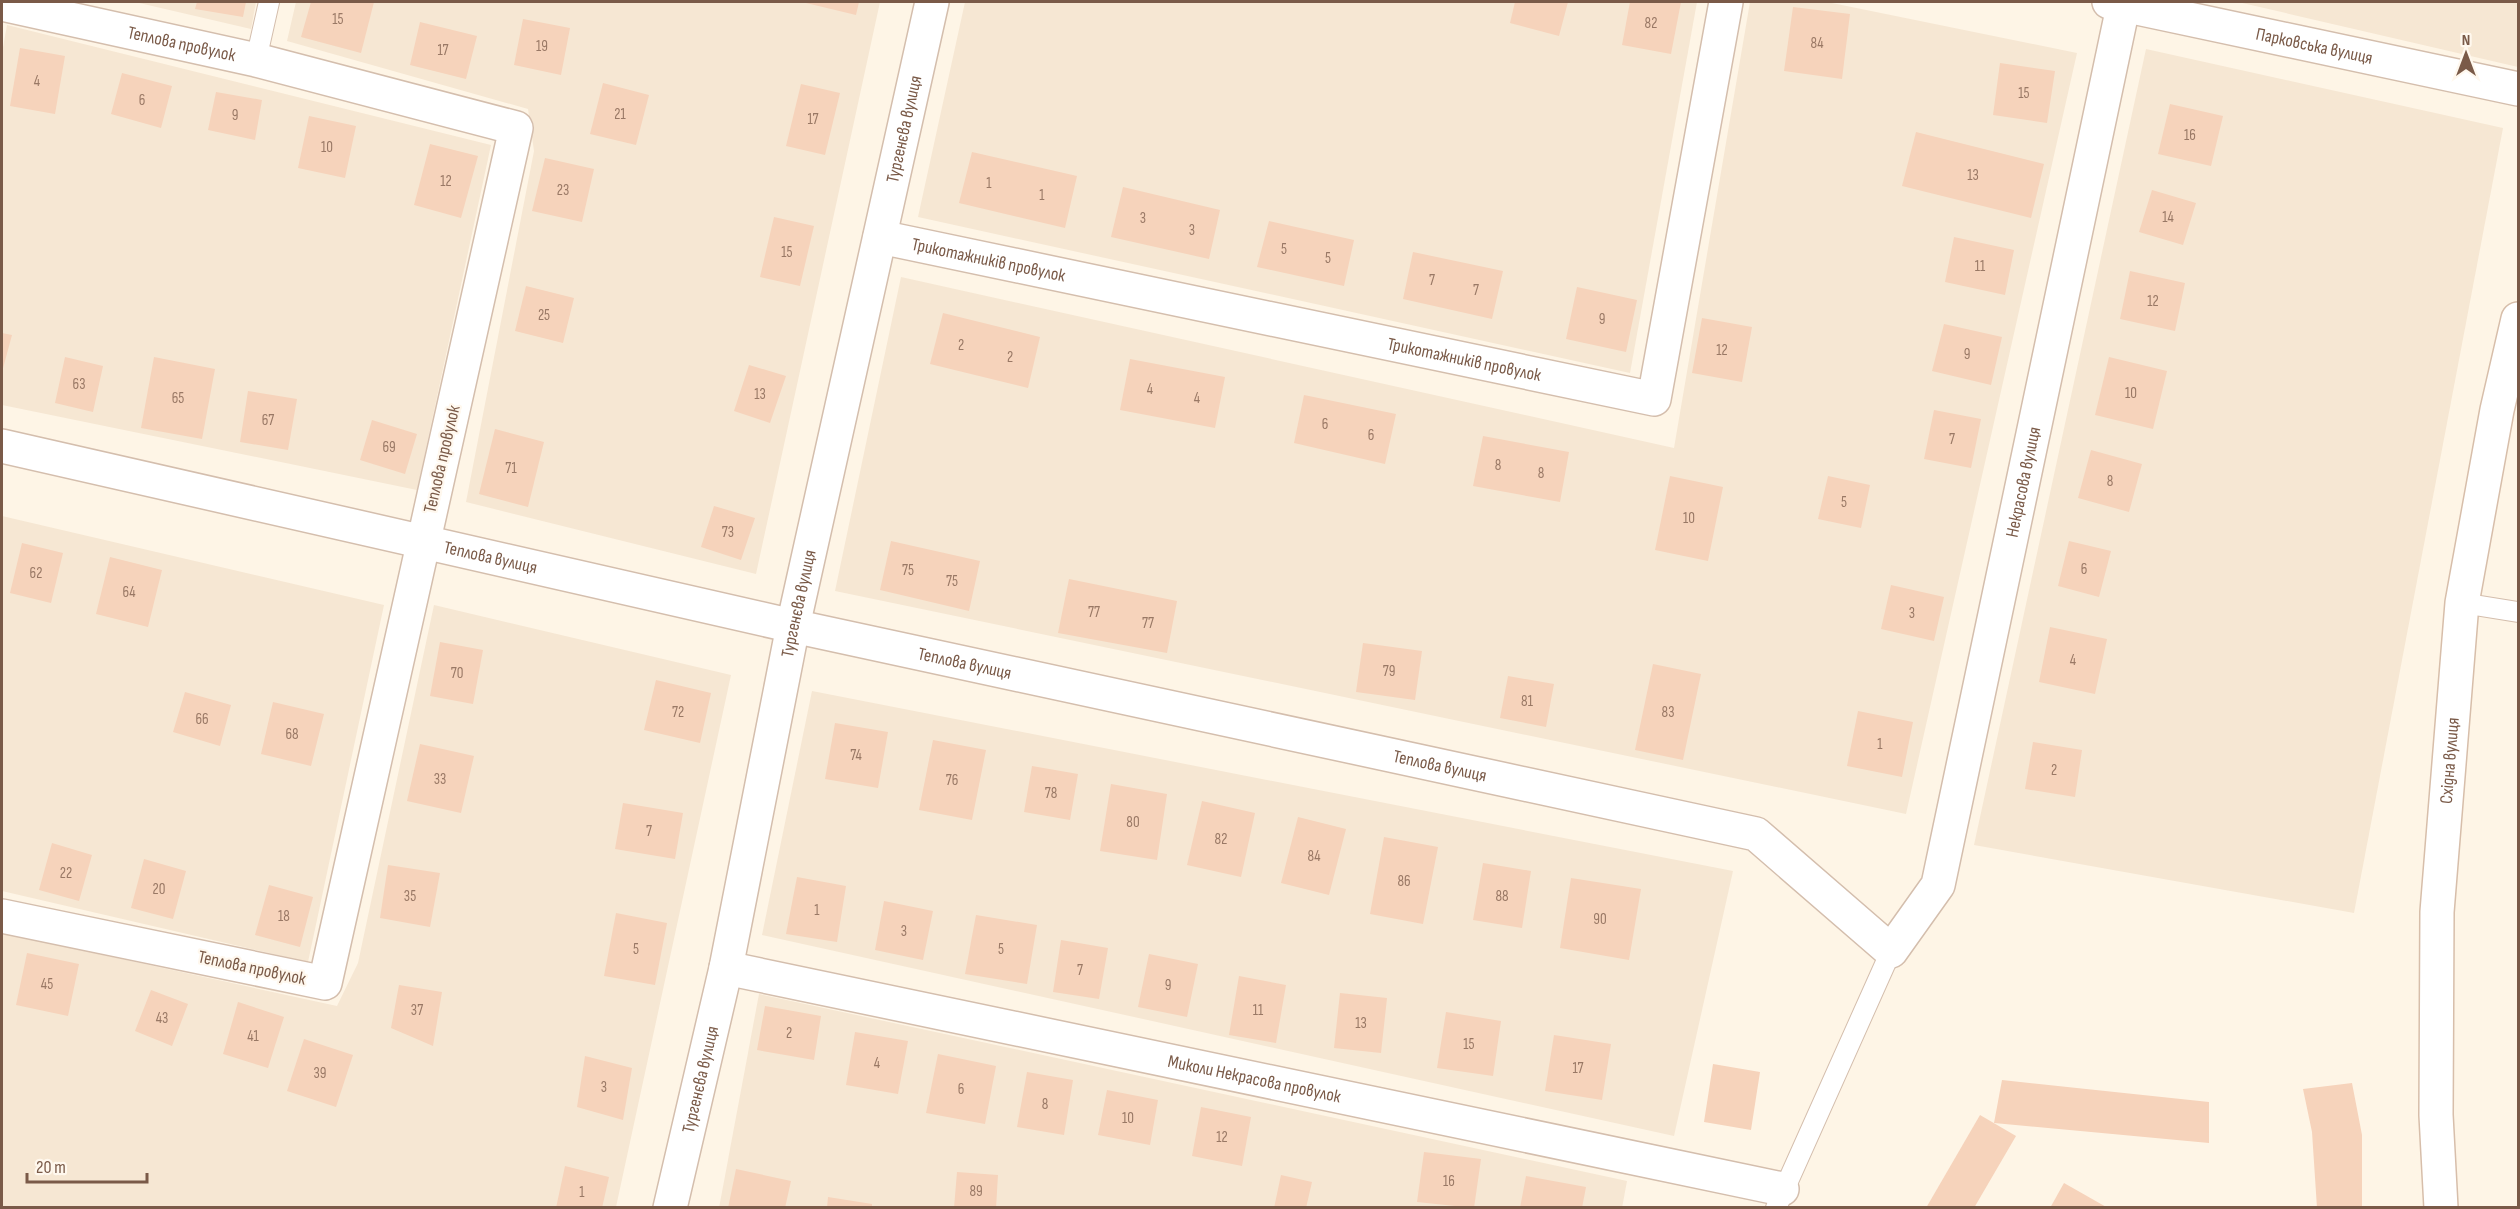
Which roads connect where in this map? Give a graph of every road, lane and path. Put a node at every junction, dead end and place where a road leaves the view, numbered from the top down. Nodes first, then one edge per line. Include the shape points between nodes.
1 (269, 2) edge
2 (932, 2) edge
3 (1726, 2) edge
4 (2118, 3) edge
5 (2, 4) edge
6 (256, 60) junction
7 (2518, 89) edge
8 (880, 237) junction
9 (2518, 319) edge
10 (2, 446) edge
11 (424, 542) junction
12 (2462, 603) junction
13 (2518, 612) edge
14 (794, 626) junction
15 (2, 916) edge
16 (1891, 951) junction
17 (726, 968) junction
18 (1779, 1198) edge
19 (670, 1208) edge
20 (2440, 1208) edge

1 - 6 lane
2 - 8 street, Тургенєва вулиця
3 - 8 street, Трикотажників провулок via 1654,399
4 - 7 street, Парковська вулиця
4 - 16 street, Некрасова вулиця via 1938,885
5 - 6 street, Теплова провулок
6 - 11 street, Теплова провулок via 516,128
8 - 14 street, Тургенєва вулиця
9 - 12 street, Східна вулиця
10 - 11 street, Теплова вулиця
11 - 14 street, Теплова вулиця
11 - 15 street, Теплова провулок via 325,983
12 - 13 lane
12 - 20 street, Східна вулиця via 2437,912 2436,1115
14 - 16 street, Теплова вулиця via 1756,834
14 - 17 street, Тургенєва вулиця
16 - 18 lane
17 - 18 street, Миколи Некрасова провулок
17 - 19 street, Тургенєва вулиця

